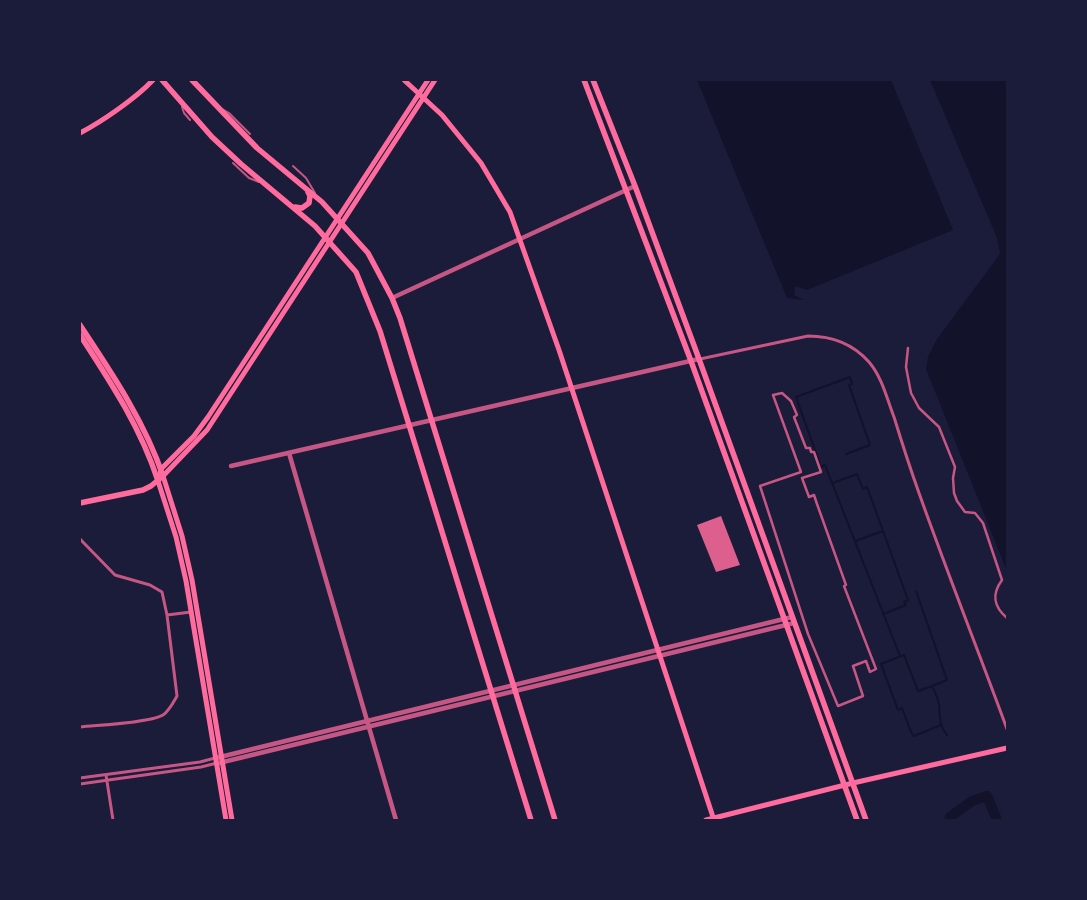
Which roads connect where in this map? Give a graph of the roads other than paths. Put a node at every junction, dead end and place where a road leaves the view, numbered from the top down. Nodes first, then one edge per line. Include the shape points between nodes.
1 (153, 80) edge
2 (162, 80) edge
3 (192, 80) edge
4 (404, 80) edge
5 (428, 80) edge
6 (435, 80) edge
7 (584, 80) edge
8 (593, 80) edge
9 (421, 96) junction
10 (182, 104) junction
11 (215, 106) junction
12 (190, 120) dead end
13 (80, 133) edge
14 (250, 134) dead end
15 (233, 163) dead end
16 (293, 166) dead end
17 (635, 186) junction
18 (268, 187) junction
19 (307, 190) junction
20 (626, 190) junction
21 (317, 198) junction
22 (294, 207) junction
23 (339, 222) junction
24 (520, 239) junction
25 (328, 240) junction
26 (392, 298) junction
27 (80, 325) edge
28 (80, 335) edge
29 (908, 348) dead end
30 (699, 359) junction
31 (691, 361) junction
32 (572, 390) junction
33 (792, 400) joint
34 (432, 421) junction
35 (409, 426) junction
36 (289, 453) junction
37 (230, 466) dead end
38 (160, 475) junction
39 (80, 503) edge
40 (80, 539) edge
41 (191, 612) junction
42 (167, 615) junction
43 (1007, 618) edge
44 (794, 620) junction
45 (785, 622) junction
46 (660, 653) junction
47 (515, 688) junction
48 (492, 694) junction
49 (368, 724) junction
50 (80, 727) edge
51 (1007, 729) edge
52 (1007, 748) edge
53 (219, 760) junction
54 (106, 775) junction
55 (80, 778) edge
56 (107, 780) junction
57 (853, 783) junction
58 (80, 784) edge
59 (844, 785) junction
60 (714, 819) edge
61 (113, 820) edge
62 (226, 820) edge
63 (232, 820) edge
64 (396, 820) edge
65 (531, 820) edge
66 (555, 820) edge
67 (706, 820) edge
68 (857, 820) edge
69 (866, 820) edge

1 - 13 main road
2 - 10 main road
3 - 11 main road
4 - 9 main road
5 - 9 main road
6 - 9 main road
7 - 20 main road
8 - 17 main road
9 - 23 main road
9 - 24 main road via 442,115 481,163 510,212
10 - 12 lane
10 - 18 main road via 226,151
11 - 14 lane via 229,112
11 - 19 main road via 257,148
15 - 18 lane via 249,178
16 - 21 lane via 306,178
17 - 20 street
17 - 30 main road
18 - 22 main road
19 - 21 main road
19 - 22 main road via 309,203 302,208
20 - 24 street
20 - 31 main road
21 - 23 main road
22 - 25 main road
23 - 25 main road
23 - 26 main road via 368,254
24 - 26 street
24 - 32 main road
25 - 35 main road via 356,272 380,331
25 - 38 main road via 207,430
26 - 34 main road
27 - 38 main road via 141,425 156,456
28 - 38 main road via 137,427
29 - 43 street via 906,367 911,393 919,408 939,427 955,467 953,486 957,501 965,512 975,513 983,523 1002,580 998,585 996,604
30 - 31 street
30 - 44 main road
30 - 51 street via 808,336 822,336 855,349 869,362 880,379
31 - 32 street
31 - 45 main road
32 - 34 street
32 - 46 main road
33 - 33 street via 797,415 794,417 806,448 814,452 821,472 802,478 810,497 814,495 876,669 870,672 866,661 853,666 863,696 838,706 808,634 760,486 801,472 773,396 782,393
34 - 35 street
34 - 47 main road
35 - 36 street
35 - 48 main road
36 - 37 street
36 - 49 street
38 - 39 main road via 143,490
38 - 41 main road via 182,559
38 - 53 main road via 184,543 192,580
40 - 42 street via 115,575 150,585 162,592
41 - 42 street
41 - 53 main road
42 - 50 street via 177,696 171,707 163,715 149,720
44 - 45 street via 792,617
44 - 57 main road
45 - 46 street
45 - 59 main road
46 - 47 street
46 - 60 main road
47 - 48 street
47 - 66 main road
48 - 49 street
48 - 65 main road
49 - 53 street
49 - 64 street
52 - 57 main road
53 - 54 street
53 - 56 street via 201,767
53 - 62 main road
53 - 63 main road
54 - 55 street
54 - 56 street
56 - 58 street
56 - 61 street
57 - 59 main road
57 - 69 main road
59 - 60 main road
59 - 68 main road
60 - 67 main road

